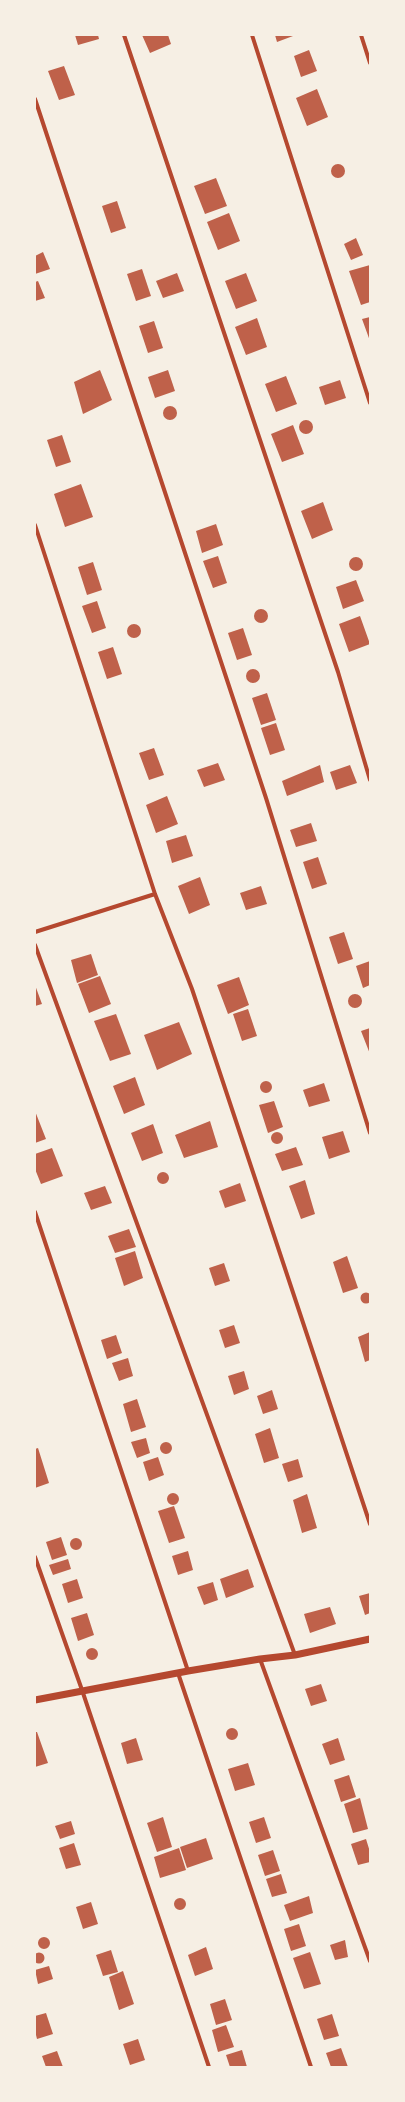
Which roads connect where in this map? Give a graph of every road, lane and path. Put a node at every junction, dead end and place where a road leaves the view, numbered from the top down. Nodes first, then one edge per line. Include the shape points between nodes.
1 (124, 35) edge
2 (252, 35) edge
3 (361, 35) edge
4 (370, 63) edge
5 (35, 99) edge
6 (370, 403) edge
7 (35, 525) edge
8 (370, 780) edge
9 (154, 894) junction
10 (35, 932) edge
11 (35, 945) edge
12 (370, 1132) edge
13 (35, 1212) edge
14 (370, 1524) edge
15 (35, 1557) edge
16 (370, 1639) edge
17 (295, 1655) junction
18 (260, 1659) junction
19 (188, 1671) junction
20 (178, 1673) junction
21 (82, 1690) junction
22 (35, 1700) edge
23 (370, 1961) edge
24 (209, 2067) edge
25 (311, 2067) edge

1 - 8 street via 338,672
2 - 6 street
3 - 4 street
5 - 12 street via 264,790
7 - 9 street
9 - 10 street
9 - 14 street via 192,990
11 - 17 street
13 - 19 street
15 - 21 street
16 - 17 street
17 - 18 street
18 - 19 street
18 - 23 street
19 - 20 street
20 - 21 street
20 - 25 street
21 - 22 street
21 - 24 street

